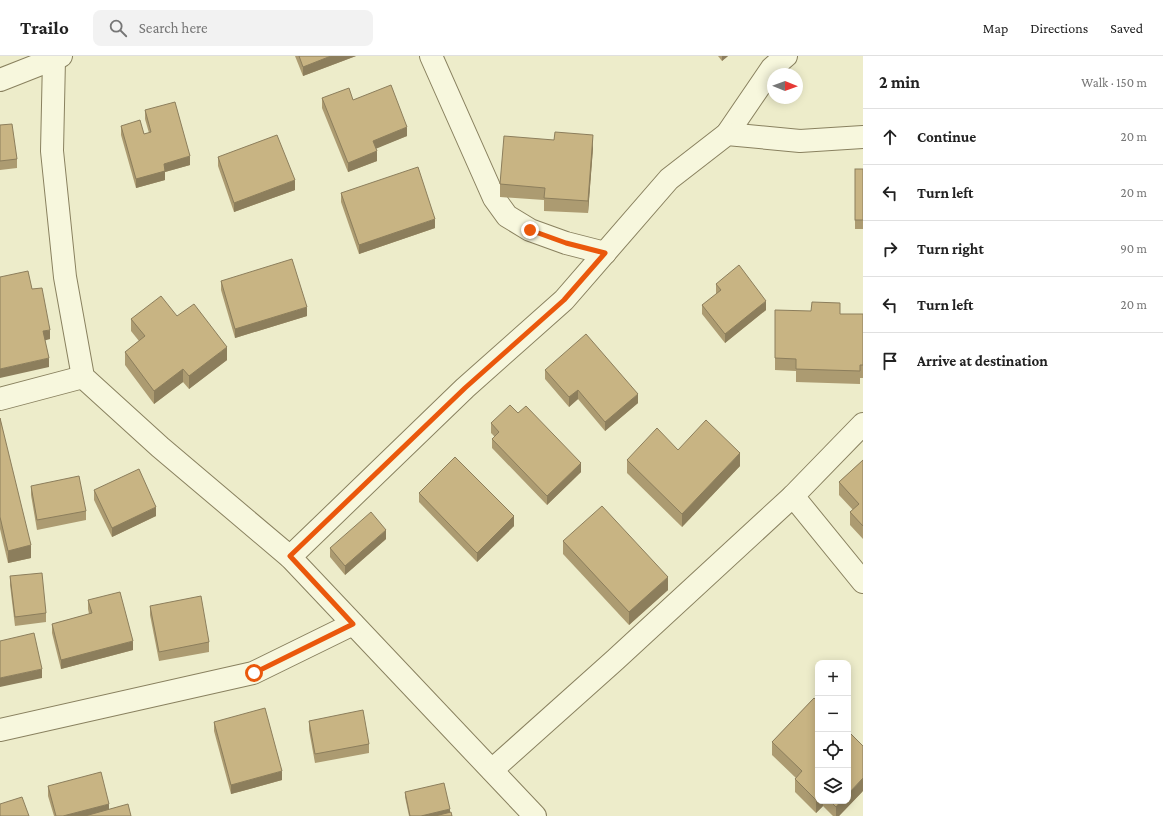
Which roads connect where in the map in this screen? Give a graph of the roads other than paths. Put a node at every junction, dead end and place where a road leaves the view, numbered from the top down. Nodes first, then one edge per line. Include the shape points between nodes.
1 (431, 56) edge
2 (786, 56) edge
3 (58, 58) edge
4 (0, 80) edge
5 (727, 134) junction
6 (863, 137) edge
7 (605, 253) junction
8 (83, 377) junction
9 (0, 399) edge
10 (863, 424) edge
11 (793, 496) junction
12 (290, 556) junction
13 (863, 582) edge
14 (353, 624) junction
15 (0, 730) edge
16 (492, 770) junction
17 (536, 816) edge

1 - 7 street via 494,198 507,216 530,230
2 - 5 street via 772,68
3 - 4 street
3 - 8 street via 52,151 65,277
5 - 6 street via 800,141
5 - 7 street via 669,179
7 - 12 street via 564,300 465,388
8 - 9 street
8 - 12 street via 160,447
10 - 11 street
11 - 13 street
11 - 16 street
12 - 14 street
14 - 15 street via 254,673
14 - 16 street
16 - 17 street

